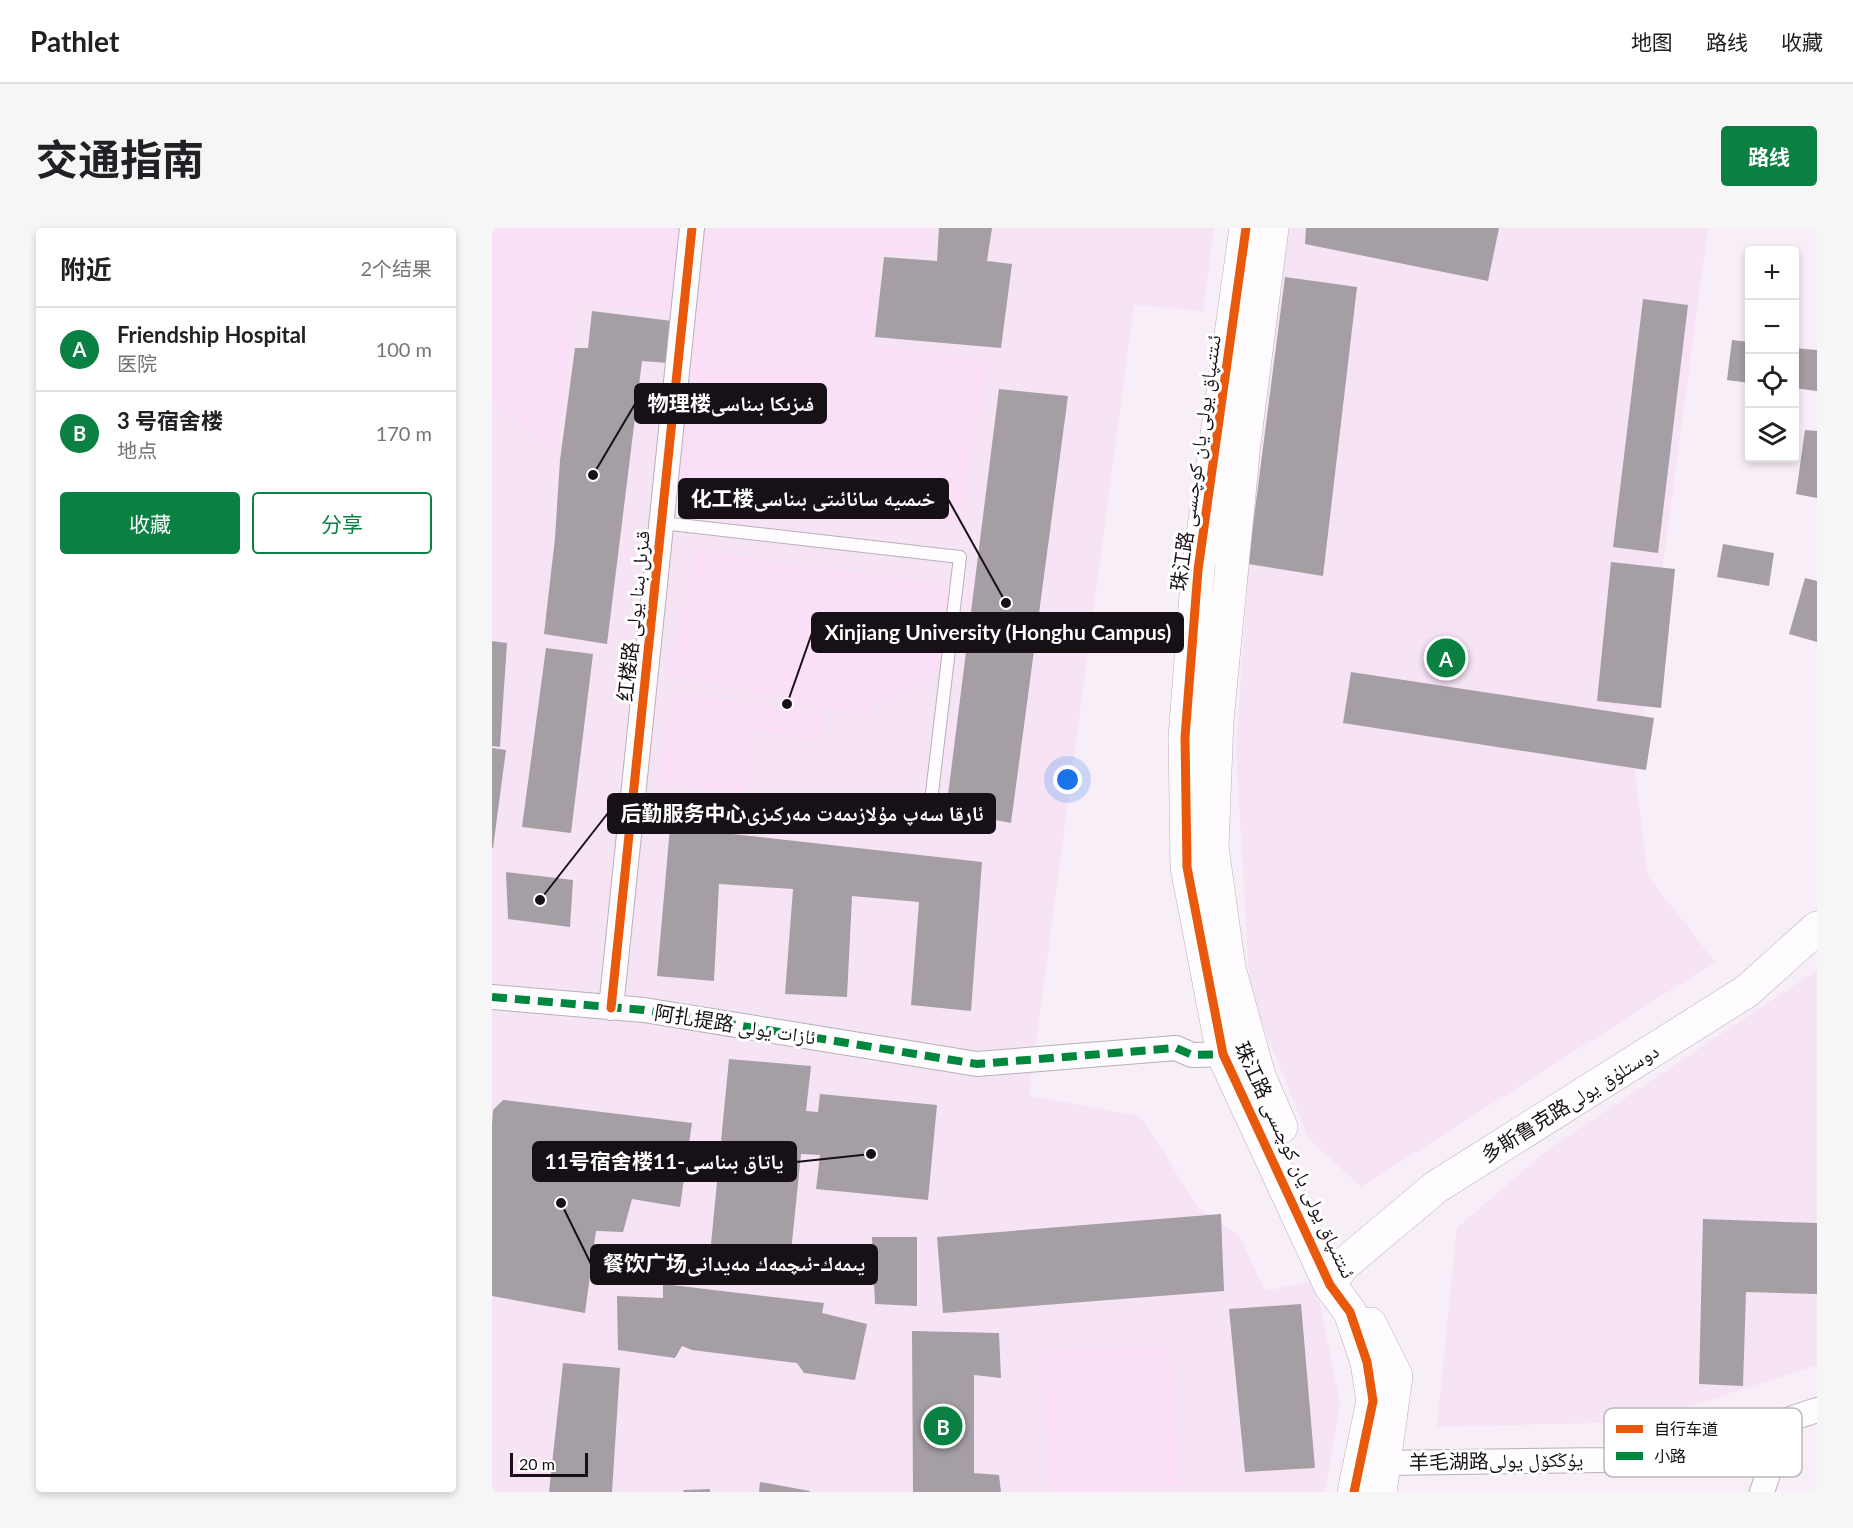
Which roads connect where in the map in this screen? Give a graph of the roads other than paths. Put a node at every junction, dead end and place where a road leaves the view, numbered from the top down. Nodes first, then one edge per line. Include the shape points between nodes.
1 (692, 228) edge
2 (1246, 228) edge
3 (1272, 228) edge
4 (662, 523) junction
5 (800, 802) dead end
6 (1817, 928) edge
7 (492, 997) edge
8 (611, 1008) junction
9 (1226, 1054) junction
10 (1336, 1275) junction
11 (1817, 1410) edge
12 (1802, 1415) edge
13 (1604, 1460) edge
14 (1767, 1477) edge
15 (1382, 1478) edge
16 (1354, 1492) edge
17 (1762, 1492) edge

1 - 4 street, 红楼路 قىزىل بىنا يولى
2 - 9 street, 珠江路 ئىتتىپاق يولى يان كوچىسى via 1198,570 1185,738 1187,867
3 - 10 street, 珠江路 ئىتتىپاق يولى يان كوچىسى via 1244,443 1217,720 1212,846 1229,968 1259,1076
4 - 5 lane via 960,557 929,818
4 - 8 street, 红楼路 قىزىل بىنا يولى
6 - 10 street, 多斯鲁克路دوستلۇق يولى via 1747,992 1436,1187
7 - 8 street, 阿扎提路 ئازات يولى
8 - 9 street, 阿扎提路 ئازات يولى via 644,1010 977,1064 1176,1048 1192,1055
9 - 10 street, 珠江路 ئىتتىپاق يولى يان كوچىسى
10 - 15 street, 珠江路 ئىتتىپاق يولى يان كوچىسى via 1396,1376
10 - 16 street, 珠江路 ئىتتىپاق يولى يان كوچىسى via 1367,1362 1373,1401
11 - 12 street, 羊毛湖路يۇڭكۆل يولى
13 - 15 street, 羊毛湖路يۇڭكۆل يولى
14 - 17 street

